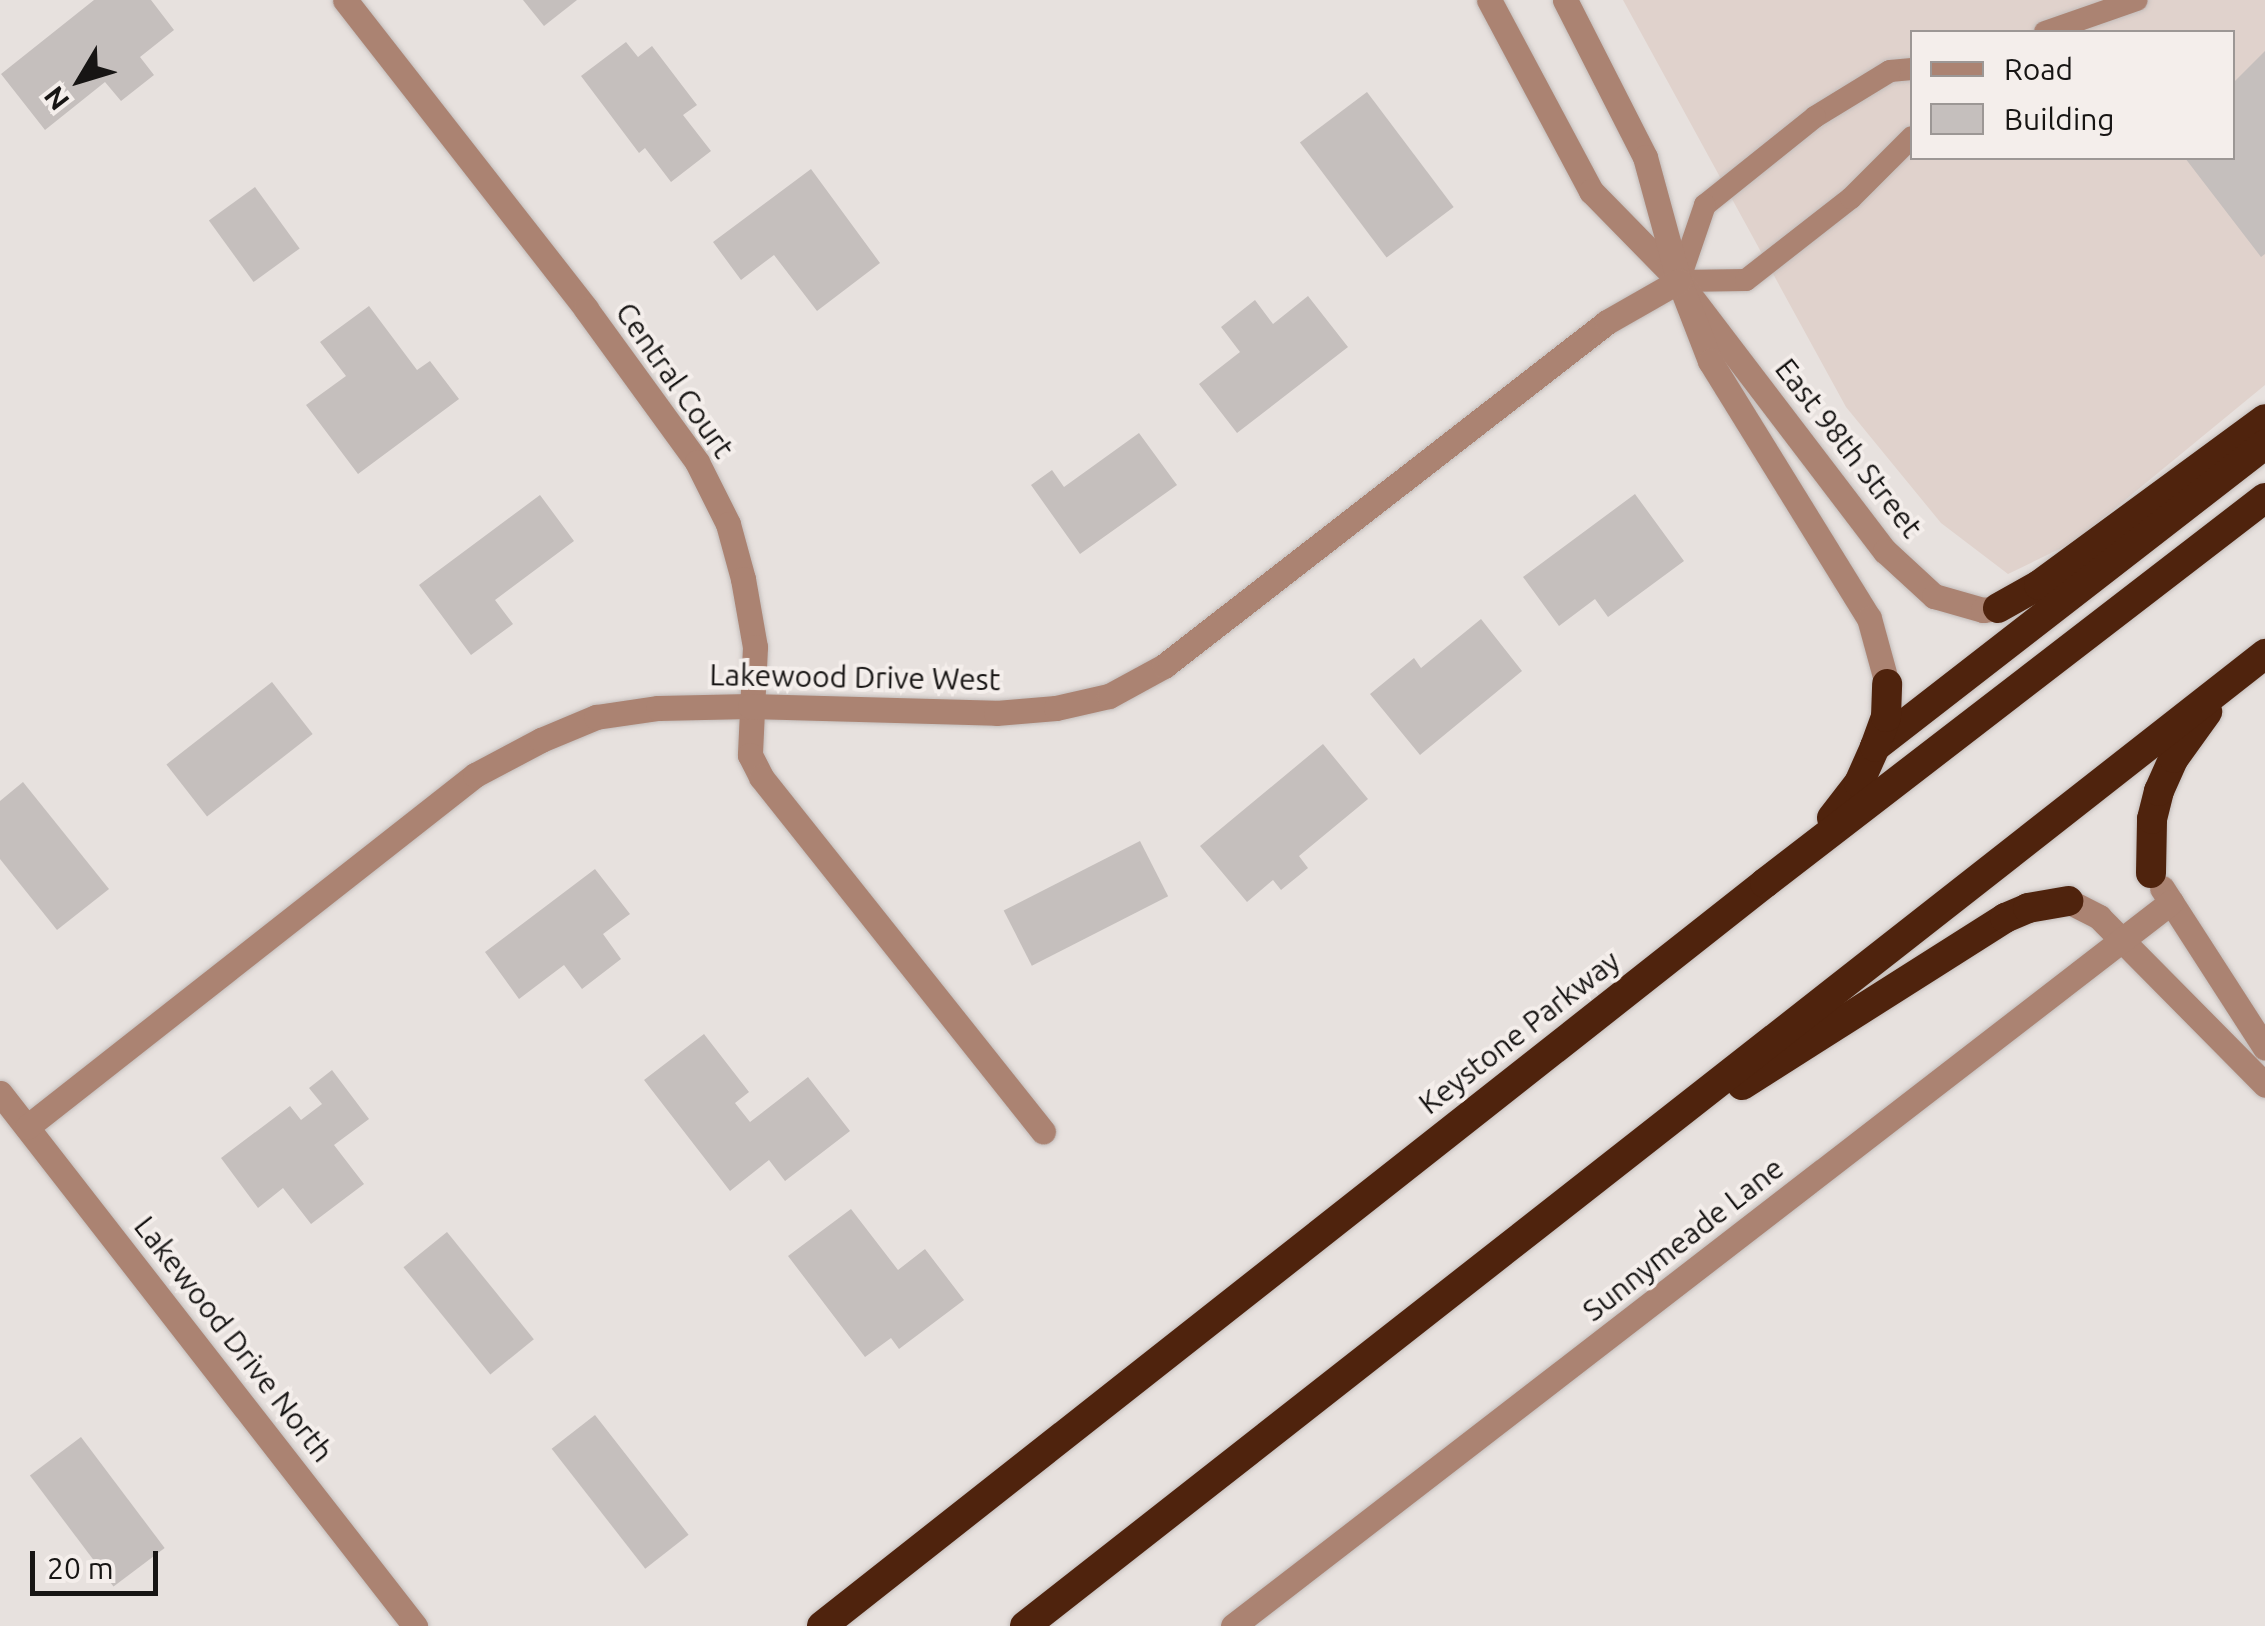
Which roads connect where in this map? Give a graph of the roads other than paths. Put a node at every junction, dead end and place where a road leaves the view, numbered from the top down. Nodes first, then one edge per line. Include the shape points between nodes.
1 (345, 0) edge
2 (1489, 0) edge
3 (1565, 0) edge
4 (2137, 0) edge
5 (2051, 30) edge
6 (1910, 68) edge
7 (1910, 139) edge
8 (1679, 281) junction
9 (2265, 419) edge
10 (2265, 444) edge
11 (2265, 498) edge
12 (1998, 608) joint
13 (2265, 654) edge
14 (2230, 682) junction
15 (1887, 684) joint
16 (750, 706) junction
17 (1875, 747) junction
18 (2151, 873) joint
19 (1765, 883) junction
20 (2068, 901) joint
21 (2171, 902) junction
22 (2122, 943) junction
23 (2265, 1048) edge
24 (2265, 1085) edge
25 (0, 1093) edge
26 (28, 1127) junction
27 (1044, 1132) dead end
28 (1596, 1178) junction
29 (415, 1626) edge
30 (822, 1626) edge
31 (1024, 1626) edge
32 (1233, 1626) edge

1 - 16 street, Central Court via 697,462 728,524 743,579 755,647
2 - 8 street, East 98th Street via 1591,191
3 - 8 street, East 98th Street via 1645,157
4 - 5 lane
6 - 8 lane via 1890,71 1815,117 1704,205
7 - 8 lane via 1851,198 1746,280
8 - 12 street, East 98th Street via 1885,551 1934,596
8 - 15 street, East 98th Street via 1710,361 1869,618
8 - 16 street, Lakewood Drive West via 1607,322 1164,666 1109,696 996,713
9 - 12 highway via 2039,586
10 - 17 highway
11 - 19 highway, Keystone Parkway
13 - 14 highway
14 - 18 highway via 2174,758 2159,791
14 - 28 highway
15 - 17 highway via 1886,717
16 - 26 street, Lakewood Drive West via 596,717 475,775
16 - 27 street, Central Court via 750,755 761,777
17 - 19 highway via 1840,811
18 - 21 street
19 - 30 highway, Keystone Parkway
20 - 22 street via 2085,906
20 - 28 highway via 2004,918
21 - 22 street, Sunnymeade Lane
21 - 23 street
22 - 24 street
22 - 32 street, Sunnymeade Lane
25 - 26 street, Lakewood Drive North
26 - 29 street, Lakewood Drive North
28 - 31 highway

